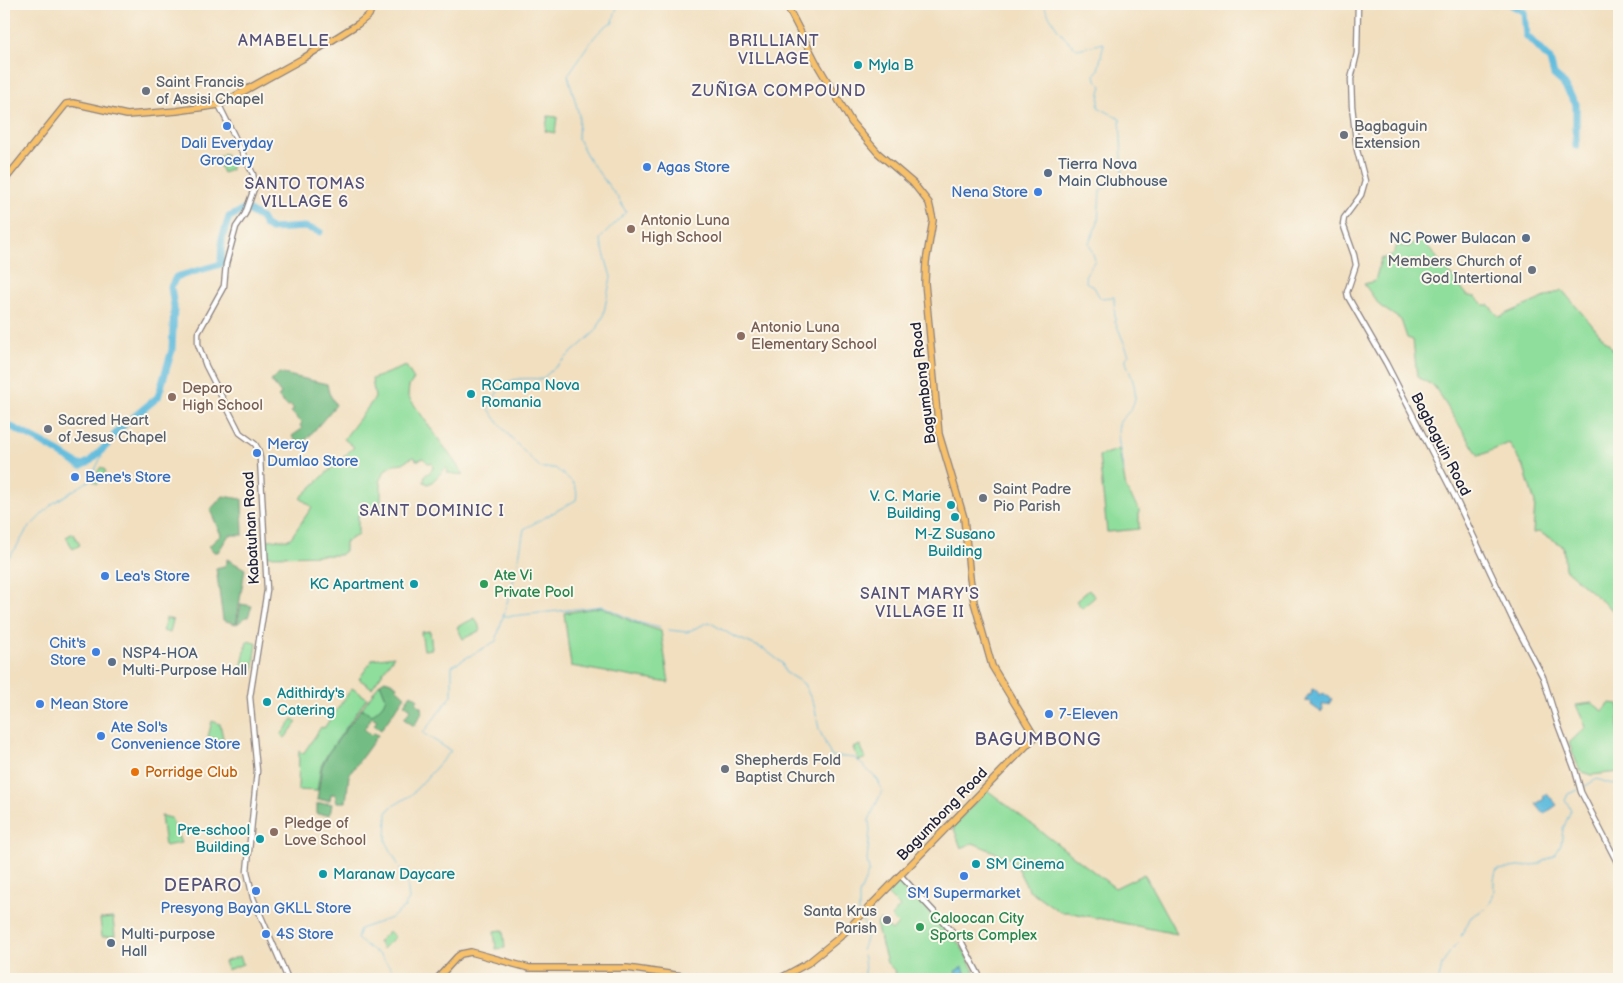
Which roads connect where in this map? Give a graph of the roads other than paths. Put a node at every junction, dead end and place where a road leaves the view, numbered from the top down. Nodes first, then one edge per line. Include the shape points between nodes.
1 (374, 4) edge
2 (786, 4) edge
3 (1358, 4) edge
4 (219, 105) junction
5 (4, 181) edge
6 (1619, 866) edge
7 (900, 875) junction
8 (288, 979) edge
9 (437, 979) edge
10 (699, 979) edge
11 (779, 979) edge
12 (981, 979) edge

1 - 4 main road via 366,19 342,35
2 - 7 main road, Bagumbong Road via 817,64 854,124 878,153 913,183 931,207 933,227 925,283 940,434 964,518 973,597 992,666 1035,737
3 - 6 street, Bagbaguin Road via 1357,53 1351,79 1352,106 1357,150 1365,181 1361,195 1343,224 1356,265 1348,297 1454,495 1543,677 1581,792
4 - 5 main road via 127,115 66,104
4 - 8 street, Kabatuhan Road via 255,178 255,186 236,228 224,286 198,333 198,344 240,434 258,448 260,458 267,590 250,697 257,778 247,871 253,898
7 - 11 main road, Bagumbong Road via 840,937 808,963
7 - 12 street via 961,941
9 - 10 main road via 457,957 471,952 529,968 627,968

